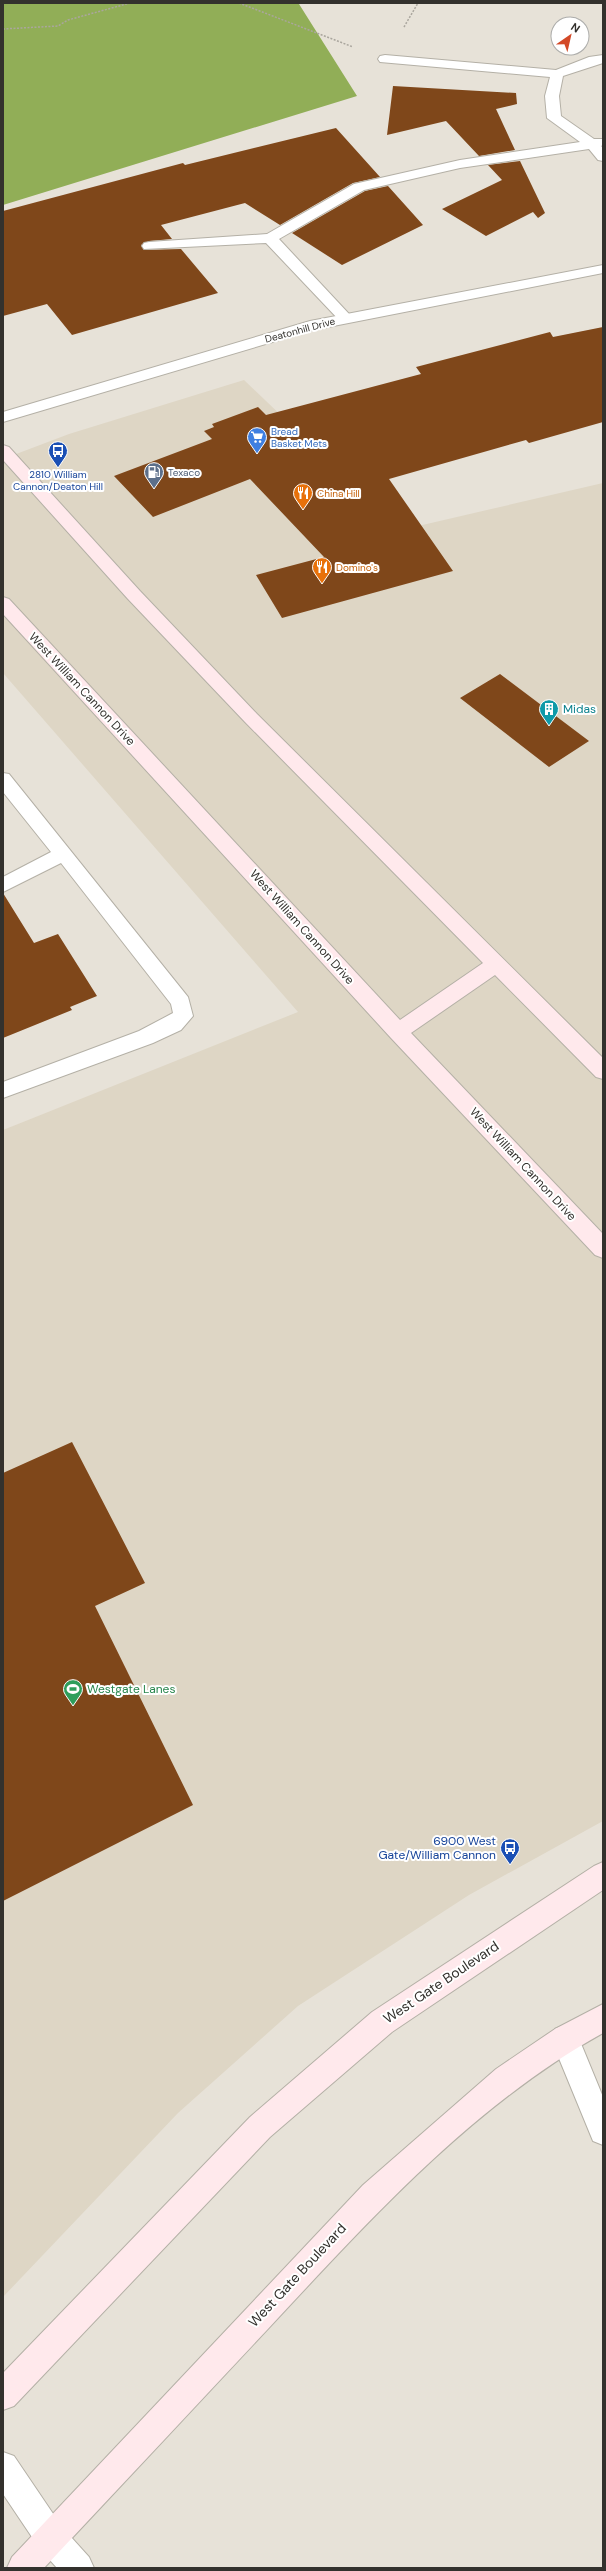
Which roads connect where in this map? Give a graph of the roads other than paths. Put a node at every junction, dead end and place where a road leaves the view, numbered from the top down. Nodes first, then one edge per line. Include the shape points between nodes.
1 (385, 59) road end
2 (603, 59) edge
3 (557, 74) junction
4 (598, 142) edge
5 (603, 157) edge
6 (270, 238) junction
7 (149, 246) dead end
8 (603, 268) edge
9 (345, 318) junction
10 (3, 417) edge
11 (3, 450) edge
12 (3, 603) edge
13 (3, 779) edge
14 (64, 854) junction
15 (3, 885) edge
16 (497, 963) junction
17 (398, 1032) junction
18 (603, 1071) edge
19 (3, 1090) edge
20 (603, 1249) edge
21 (603, 1875) edge
22 (603, 2018) edge
23 (565, 2039) junction
24 (603, 2131) edge
25 (3, 2395) edge
26 (3, 2468) edge
27 (51, 2538) junction
28 (23, 2568) edge
29 (78, 2568) edge

1 - 3 street
2 - 3 street
3 - 4 street via 552,96 554,118
4 - 5 street
4 - 6 street via 460,164 359,187
6 - 7 street
6 - 9 street
8 - 9 street, Deatonhill Drive
9 - 10 street, Deatonhill Drive via 310,326
11 - 16 main road via 134,595 251,718
12 - 17 main road, West William Cannon Drive
13 - 14 street
14 - 15 street
14 - 19 street via 181,1002 183,1016 174,1024 146,1037
16 - 17 main road
16 - 18 main road
17 - 20 main road, West William Cannon Drive
21 - 25 main road, West Gate Boulevard via 382,2022 260,2127
22 - 23 main road, West Gate Boulevard
23 - 24 street
23 - 27 main road, West Gate Boulevard via 506,2079 372,2195
26 - 27 street
27 - 28 main road, West Gate Boulevard
27 - 29 street

